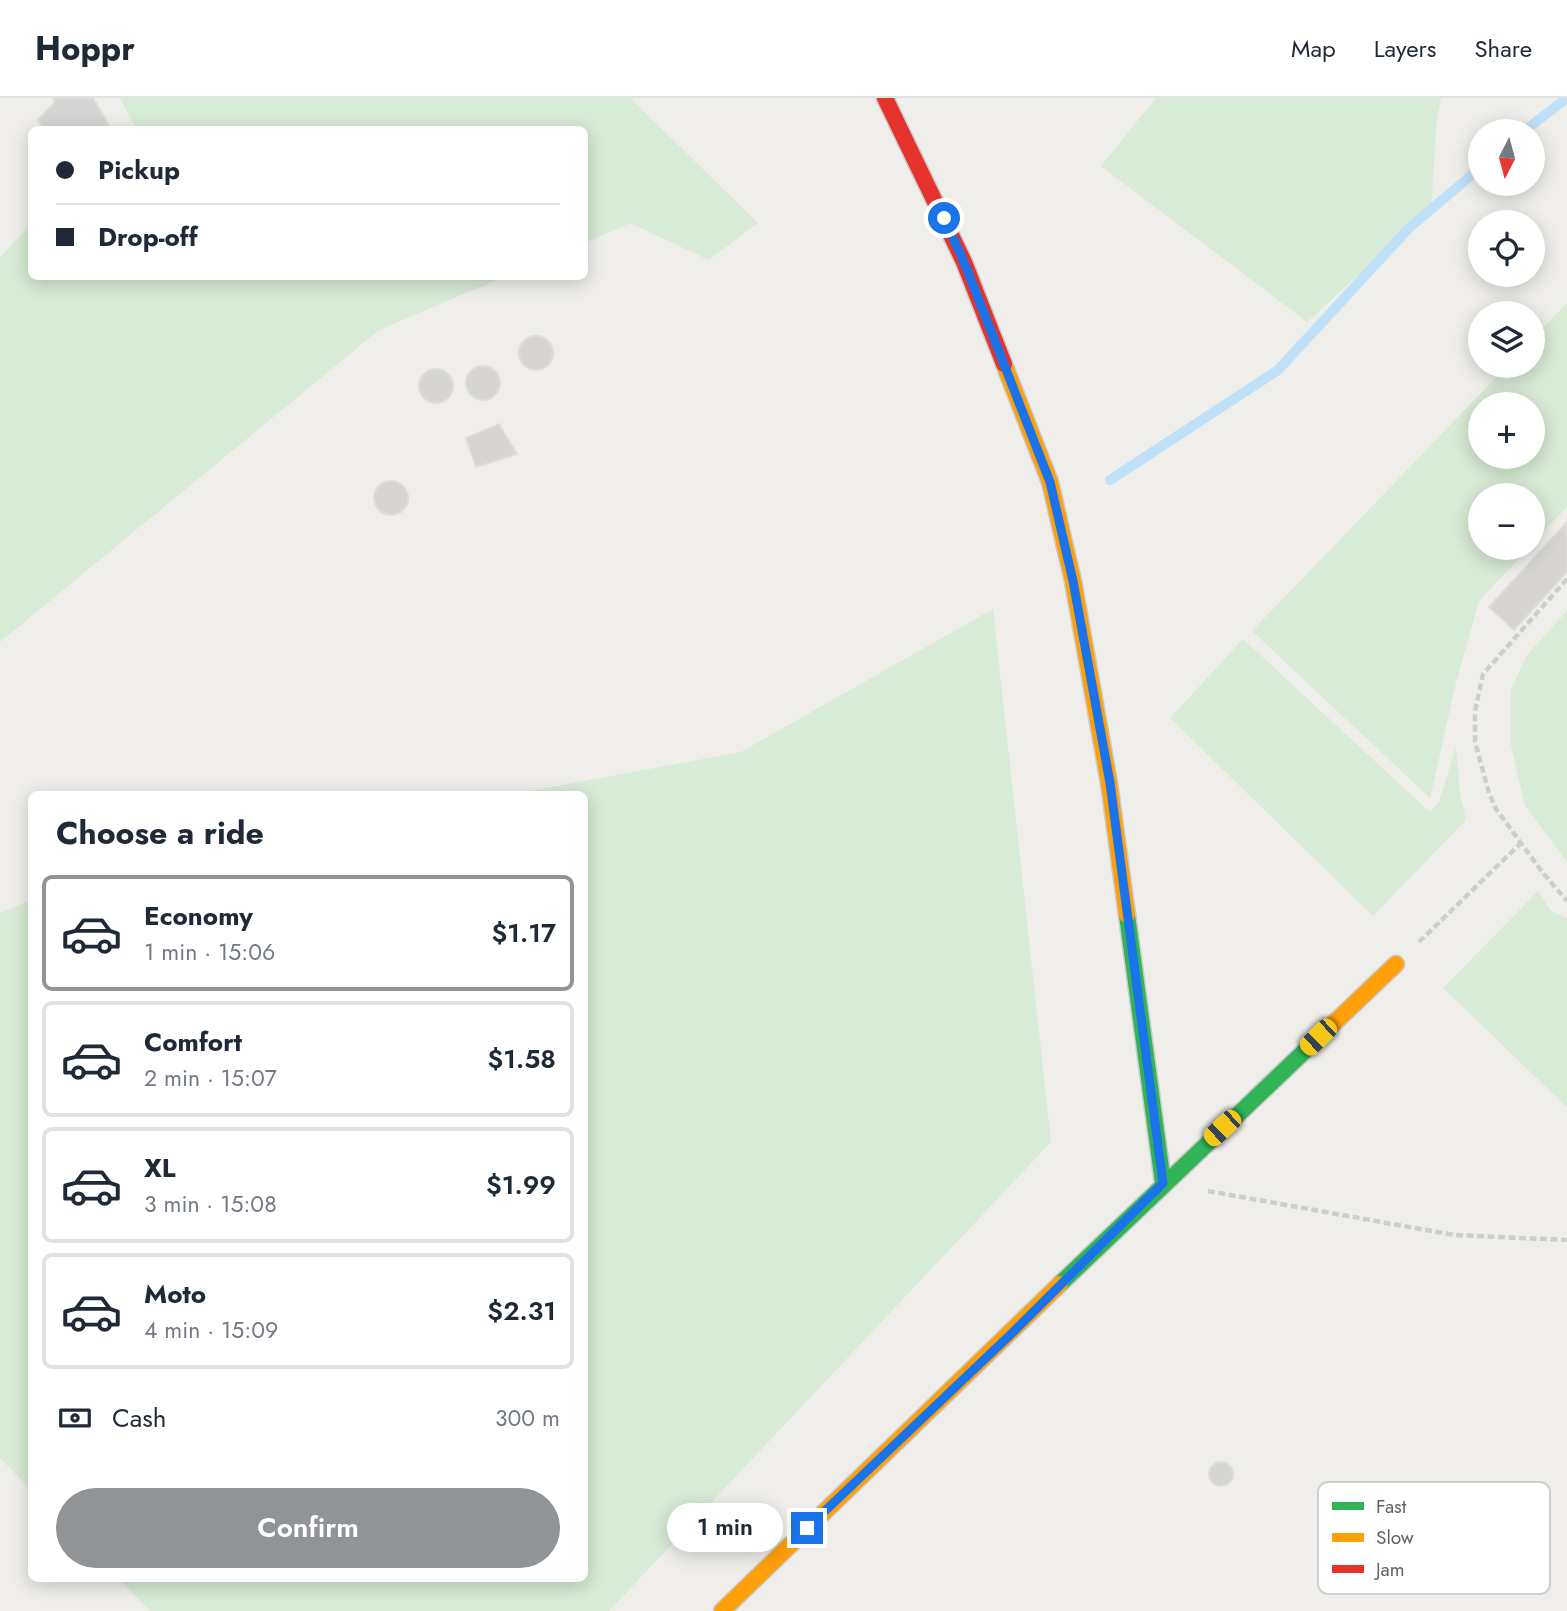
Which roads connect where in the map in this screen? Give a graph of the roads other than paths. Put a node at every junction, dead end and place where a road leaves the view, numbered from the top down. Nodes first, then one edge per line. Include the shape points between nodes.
1 (885, 98) edge
2 (1396, 964) road end
3 (1163, 1183) junction
4 (722, 1611) edge

1 - 3 street via 964,262 1050,482 1110,783
2 - 3 street
3 - 4 street

